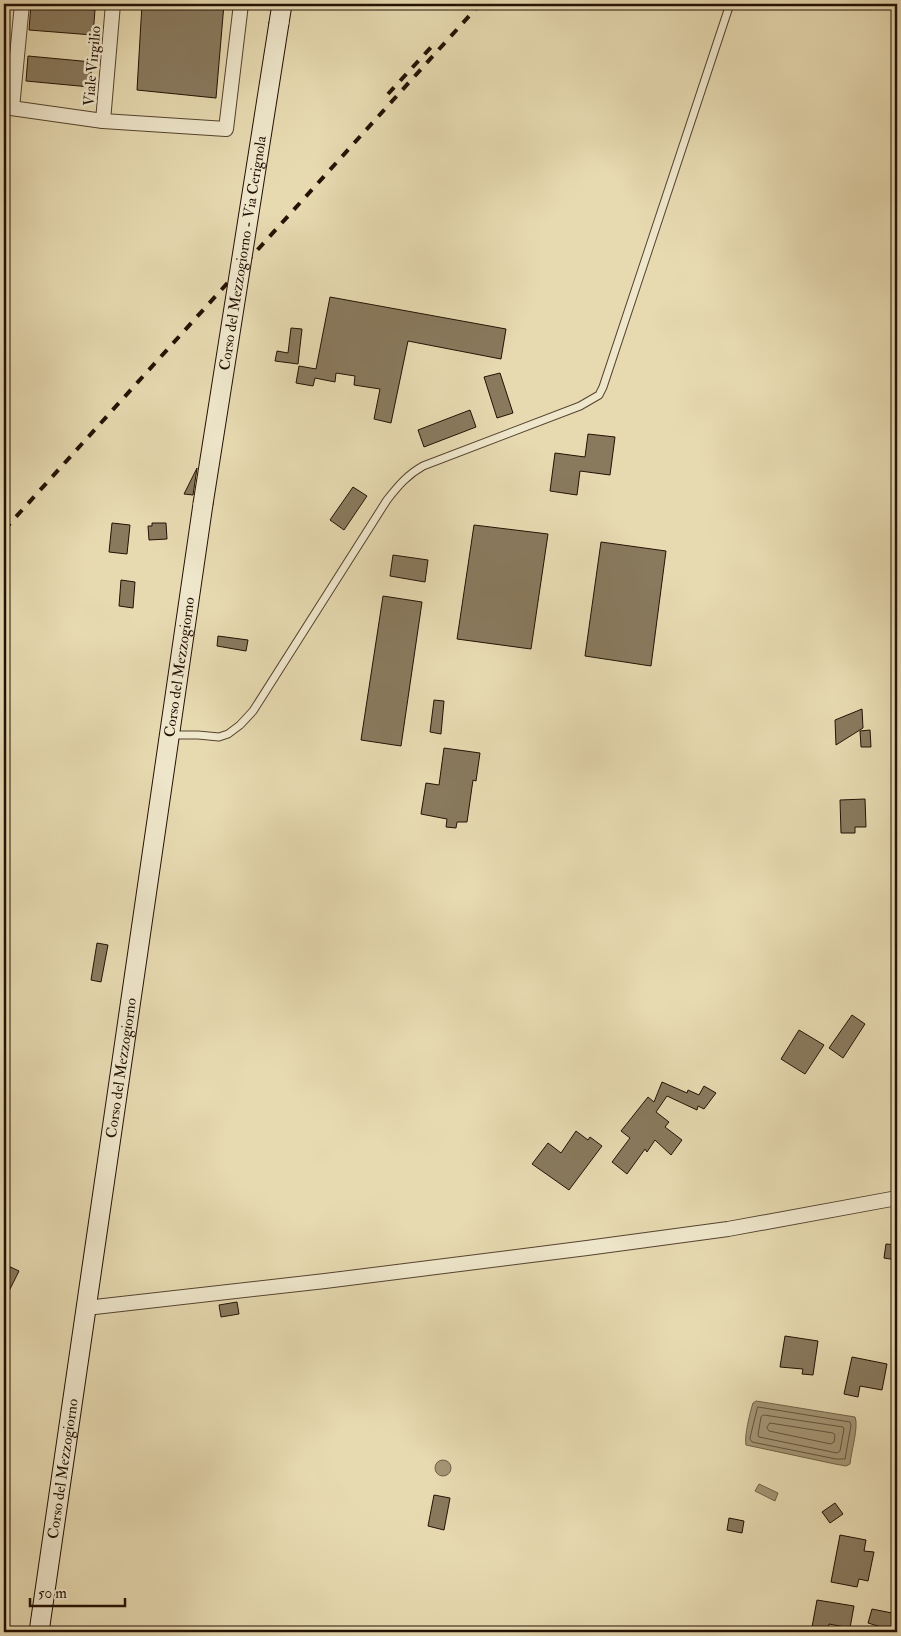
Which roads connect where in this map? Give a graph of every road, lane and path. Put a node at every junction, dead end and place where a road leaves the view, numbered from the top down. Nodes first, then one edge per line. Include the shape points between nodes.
1 (22, 4) edge
2 (113, 4) edge
3 (241, 4) edge
4 (282, 4) edge
5 (730, 4) edge
6 (8, 107) edge
7 (103, 121) junction
8 (203, 504) joint
9 (170, 734) junction
10 (897, 1198) edge
11 (86, 1308) junction
12 (39, 1632) edge

1 - 6 street
2 - 7 street, Viale Virgilio
3 - 7 street via 226,129
4 - 8 main road, Corso del Mezzogiorno - Via Cerignola, bridge
5 - 9 lane via 599,395 580,406 410,473 387,500 240,725 219,737
6 - 7 street, Viale Virgilio
8 - 9 main road, Corso del Mezzogiorno
9 - 11 main road, Corso del Mezzogiorno
10 - 11 street via 728,1228 587,1248
11 - 12 main road, Corso del Mezzogiorno

